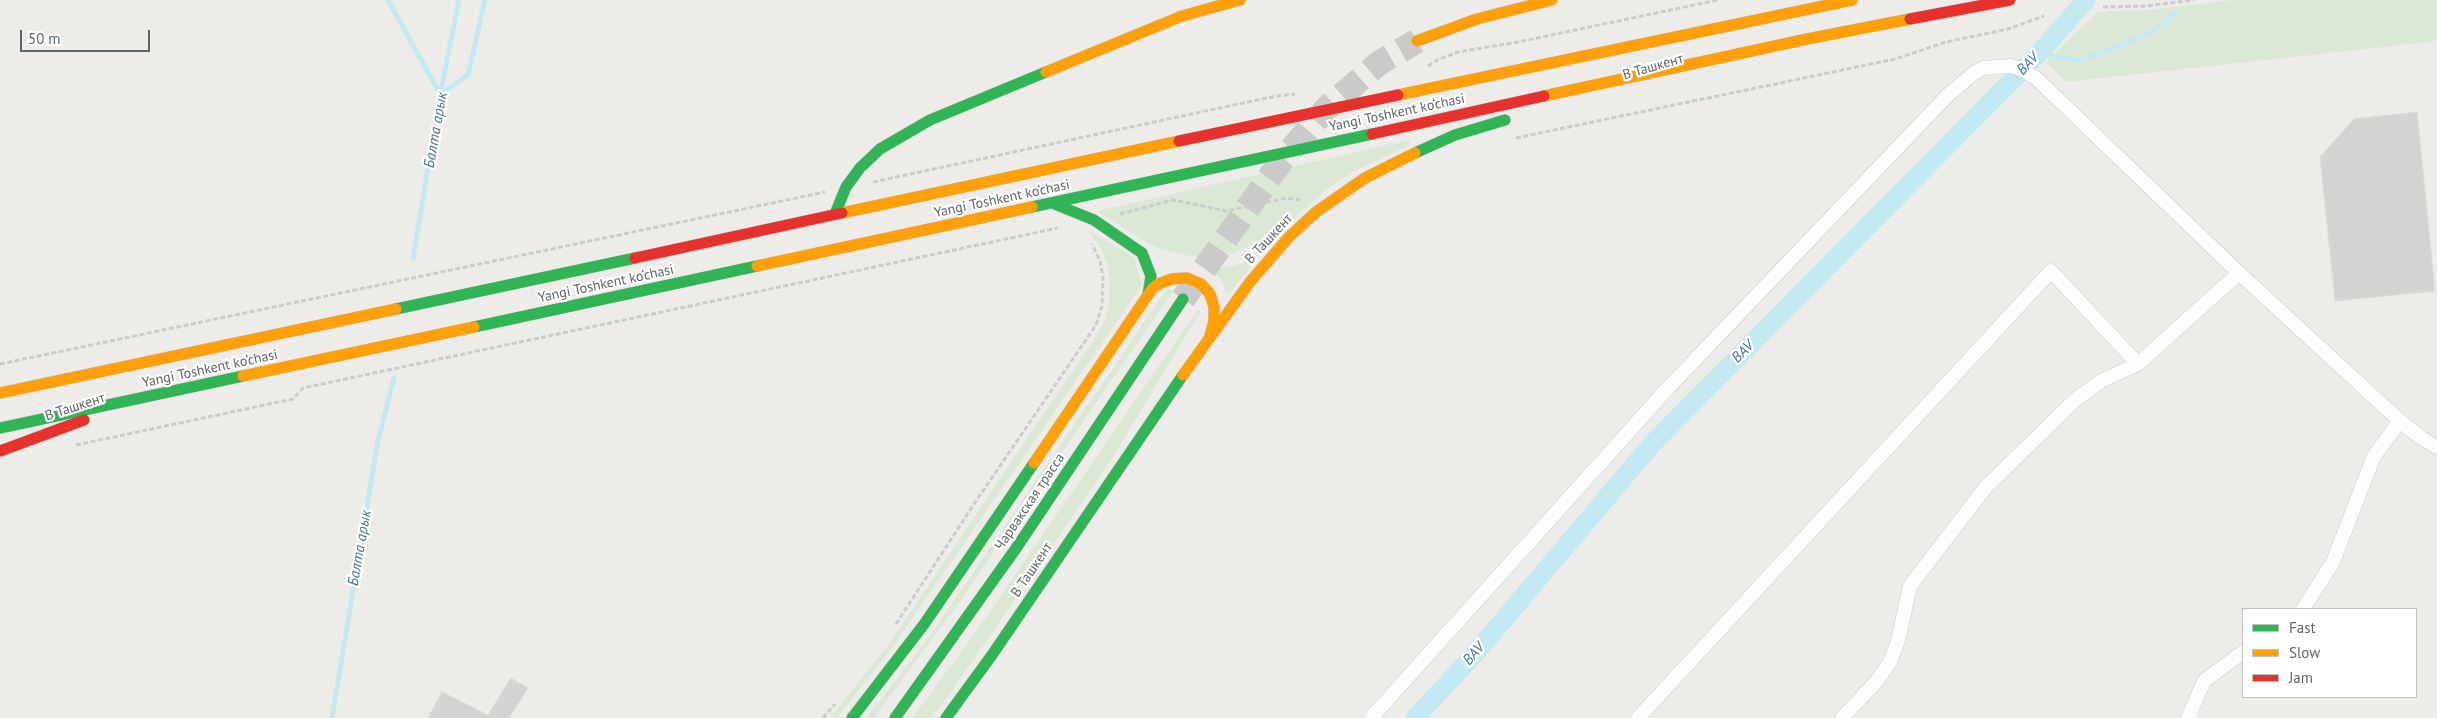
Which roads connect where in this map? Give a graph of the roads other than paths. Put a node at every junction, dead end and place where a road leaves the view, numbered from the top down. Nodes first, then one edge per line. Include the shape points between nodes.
1 (1240, 0) edge
2 (1552, 0) edge
3 (1852, 0) edge
4 (2010, 0) edge
5 (1807, 39) junction
6 (1417, 41) tunnel mouth
7 (1636, 88) dead end
8 (1521, 116) dead end
9 (1052, 203) junction
10 (835, 214) junction
11 (2239, 273) junction
12 (1148, 295) junction
13 (1183, 298) tunnel mouth
14 (1210, 336) junction
15 (2138, 364) junction
16 (0, 392) edge
17 (161, 394) junction
18 (2400, 421) junction
19 (0, 428) edge
20 (2437, 447) edge
21 (0, 451) edge
22 (2304, 608) edge
23 (2242, 653) edge
24 (852, 718) edge
25 (895, 718) edge
26 (946, 718) edge
27 (1371, 718) edge
28 (1638, 718) edge
29 (1842, 718) edge
30 (2188, 718) edge

1 - 10 main road via 1182,16 921,124 880,149 860,168 846,187
2 - 6 main road via 1477,19
3 - 10 main road, Yangi Toshkent ko‘chasi
4 - 5 main road, Yangi Toshkent ko‘chasi
5 - 7 main road, В Ташкент
5 - 9 main road, Yangi Toshkent ko‘chasi
8 - 14 main road, В Ташкент via 1424,148 1365,178 1316,212 1269,259
9 - 12 main road via 1094,220 1137,248 1146,258 1151,276
9 - 17 main road, Yangi Toshkent ko‘chasi
10 - 16 main road, Yangi Toshkent ko‘chasi
11 - 15 street
11 - 18 street
11 - 27 street via 2036,78 2020,68 1983,68 1948,95 1668,388
12 - 14 main road via 1158,284 1172,278 1187,278 1200,284 1210,294 1214,307
12 - 24 main road via 924,623
13 - 25 main road, Чарвакская трасса via 952,642
14 - 26 main road, В Ташкент
15 - 28 street via 2051,271
15 - 29 street via 2101,381 2075,400 1985,488 1910,586 1890,662
17 - 19 main road, Yangi Toshkent ko‘chasi
17 - 21 main road, В Ташкент via 46,432
18 - 20 street
18 - 22 street via 2374,456 2334,562
23 - 30 street via 2204,681

